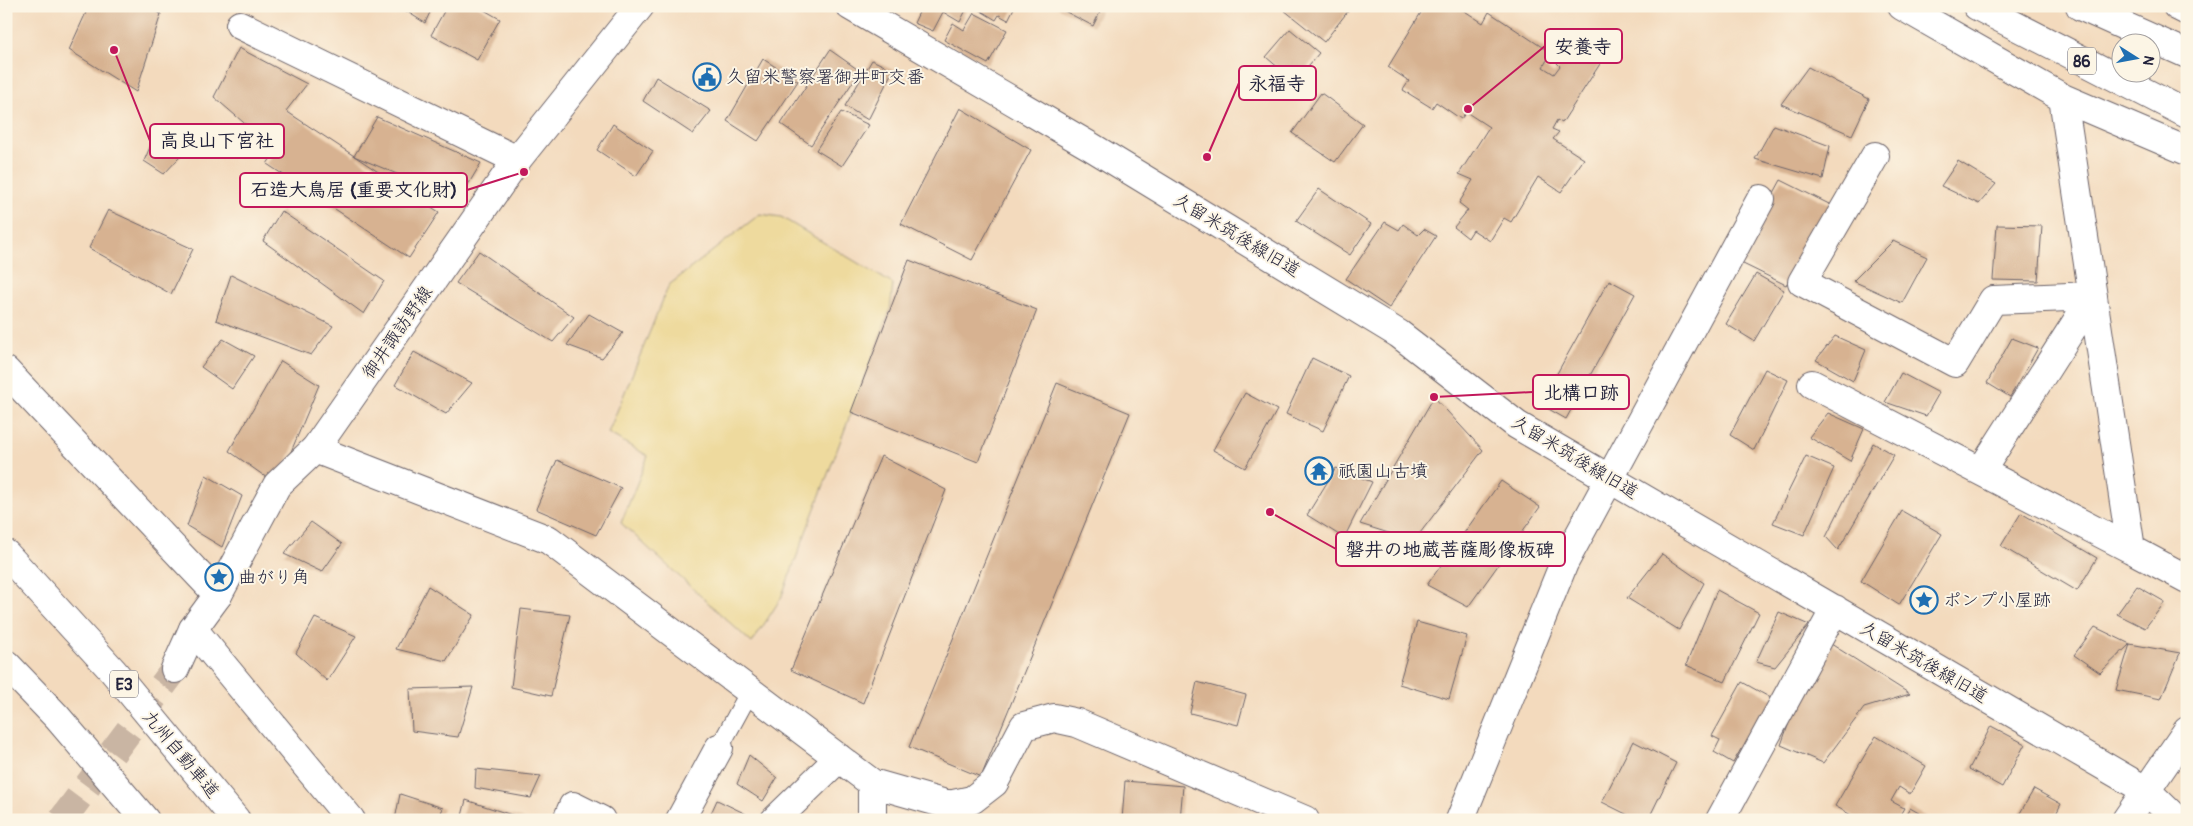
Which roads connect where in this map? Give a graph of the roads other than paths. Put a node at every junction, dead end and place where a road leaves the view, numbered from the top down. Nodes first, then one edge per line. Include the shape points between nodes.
1 (640, 6) edge
2 (850, 6) edge
3 (1902, 6) edge
4 (1977, 6) edge
5 (2080, 6) edge
6 (2177, 6) edge
7 (2187, 10) edge
8 (240, 25) dead end
9 (2187, 54) edge
10 (2063, 98) junction
11 (2187, 114) edge
12 (2187, 152) edge
13 (1875, 156) dead end
14 (517, 160) junction
15 (1761, 199) dead end
16 (2093, 296) junction
17 (6, 371) edge
18 (1812, 384) dead end
19 (315, 449) junction
20 (1981, 471) junction
21 (1609, 478) junction
22 (2131, 548) junction
23 (6, 554) edge
24 (2187, 579) edge
25 (218, 595) junction
26 (1834, 609) junction
27 (193, 629) junction
28 (6, 664) edge
29 (175, 669) tunnel mouth
30 (750, 691) junction
31 (2187, 731) edge
32 (719, 748) joint
33 (839, 758) junction
34 (872, 783) junction
35 (2147, 791) junction
36 (145, 820) edge
37 (236, 820) edge
38 (351, 820) edge
39 (567, 820) edge
40 (601, 820) edge
41 (680, 820) edge
42 (775, 820) edge
43 (872, 820) edge
44 (1306, 820) edge
45 (1460, 820) edge
46 (1720, 820) edge
47 (2126, 820) edge
48 (2177, 820) edge

1 - 14 main road, 御井諏訪野線
2 - 21 main road, 久留米筑後線旧道 via 1090,146 1399,334 1517,424
3 - 10 main road
4 - 11 main road, 86
5 - 9 main road
6 - 7 main road
8 - 14 main road
10 - 12 main road
10 - 16 main road
13 - 16 main road via 1802,282 1955,364 1993,300
14 - 19 main road, 御井諏訪野線
15 - 21 main road
16 - 20 main road
16 - 22 main road
17 - 25 main road
18 - 20 main road
19 - 25 main road, 御井諏訪野線 via 277,485
19 - 30 main road via 548,540
20 - 22 main road
21 - 26 main road, 久留米筑後線旧道
21 - 45 main road via 1564,564
22 - 24 main road
23 - 37 main road, 九州自動車道 / E3 via 113,671
25 - 27 main road, 御井諏訪野線
26 - 35 main road, 久留米筑後線旧道
26 - 46 main road
27 - 29 main road, 御井諏訪野線
27 - 38 main road
28 - 36 main road via 57,717
30 - 32 lane
30 - 33 main road
31 - 35 main road
32 - 41 main road
33 - 34 main road
33 - 42 main road
34 - 43 main road
34 - 44 main road via 949,805 972,800 994,783 1024,726 1054,718 1077,723
35 - 47 main road
35 - 48 main road, 久留米筑後線旧道
39 - 40 main road via 573,806

